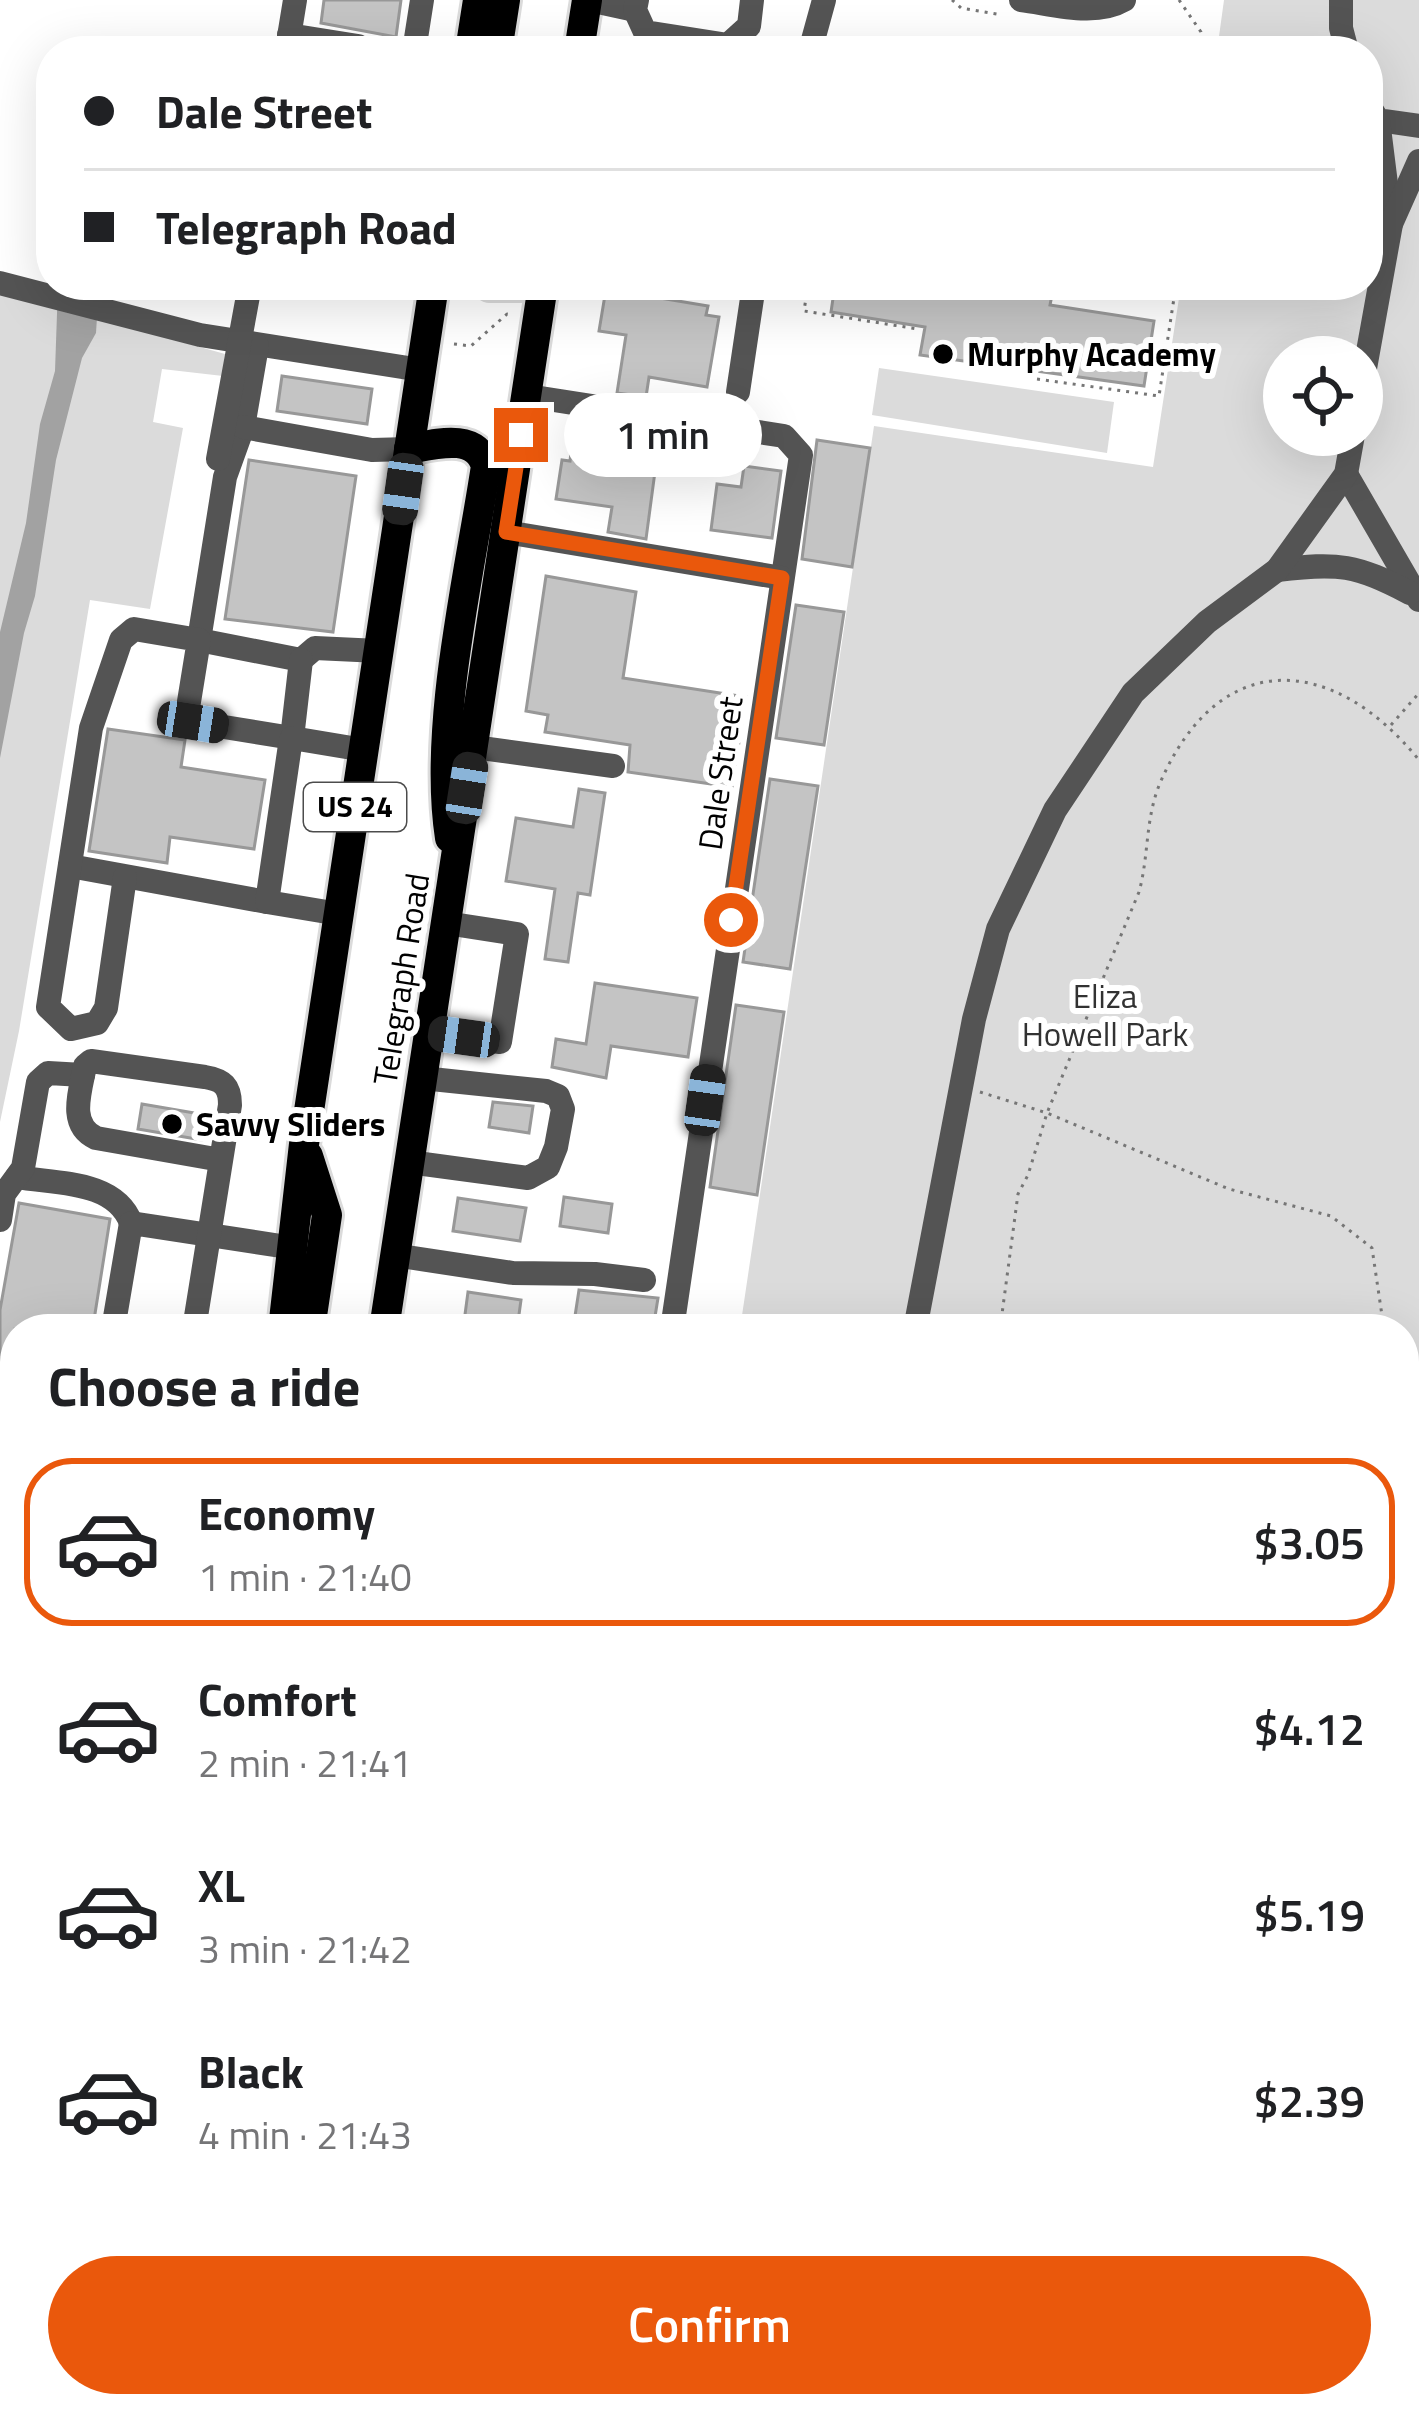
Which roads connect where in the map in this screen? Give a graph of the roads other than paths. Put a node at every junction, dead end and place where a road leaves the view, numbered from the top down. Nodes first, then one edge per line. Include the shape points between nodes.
1 (295, 0) edge
2 (422, 0) edge
3 (478, 0) edge
4 (505, 0) edge
5 (588, 0) edge
6 (752, 0) edge
7 (824, 0) edge
8 (1022, 0) edge
9 (1124, 0) edge
10 (1341, 0) edge
11 (636, 5) edge
12 (289, 36) edge
13 (416, 36) edge
14 (472, 36) edge
15 (499, 36) edge
16 (582, 36) edge
17 (671, 36) edge
18 (738, 36) edge
19 (814, 36) edge
20 (1343, 36) edge
21 (1383, 115) edge
22 (1419, 126) edge
23 (1419, 161) edge
24 (1383, 178) edge
25 (1390, 224) junction
26 (1383, 264) edge
27 (0, 283) edge
28 (36, 292) edge
29 (67, 300) edge
30 (250, 300) edge
31 (432, 300) edge
32 (541, 300) edge
33 (752, 300) edge
34 (1377, 300) edge
35 (1371, 336) edge
36 (249, 345) junction
37 (422, 370) junction
38 (738, 392) dead end
39 (528, 396) junction
40 (243, 427) junction
41 (410, 449) junction
42 (1349, 456) edge
43 (218, 459) dead end
44 (1346, 474) junction
45 (506, 532) junction
46 (1277, 570) junction
47 (782, 578) junction
48 (1416, 597) edge
49 (199, 640) junction
50 (379, 651) junction
51 (301, 660) junction
52 (292, 738) junction
53 (474, 748) junction
54 (364, 750) junction
55 (614, 766) dead end
56 (70, 866) junction
57 (455, 868) junction
58 (125, 877) junction
59 (267, 902) junction
60 (339, 914) junction
61 (446, 923) junction
62 (429, 1033) junction
63 (83, 1075) junction
64 (422, 1078) junction
65 (304, 1144) junction
66 (221, 1160) junction
67 (409, 1162) junction
68 (16, 1178) junction
69 (0, 1220) edge
70 (131, 1223) junction
71 (208, 1234) junction
72 (294, 1248) junction
73 (394, 1256) junction
74 (644, 1280) dead end
75 (116, 1314) edge
76 (196, 1314) edge
77 (285, 1314) edge
78 (312, 1314) edge
79 (386, 1314) edge
80 (674, 1314) edge
81 (918, 1314) edge

1 - 12 street
2 - 13 street
3 - 14 main road
4 - 15 main road
5 - 11 street
5 - 16 main road
6 - 18 street via 749,26
7 - 19 street
8 - 9 street via 1081,8
10 - 20 street
11 - 17 street via 645,32
21 - 22 street
23 - 25 street
24 - 25 street
25 - 26 street
27 - 28 street
29 - 36 street
30 - 36 street
31 - 37 main road, US 24
32 - 39 main road, Telegraph Road
33 - 38 street
34 - 35 street
36 - 37 street
36 - 40 street
36 - 43 street
37 - 41 main road, US 24
39 - 45 main road, Telegraph Road
39 - 47 street, Dale Street via 784,436 801,455
40 - 41 street
40 - 49 street via 225,477
41 - 50 main road, US 24
41 - 57 main road via 461,442 478,450 486,466 446,746 443,794
42 - 44 street
44 - 46 street
44 - 48 street
45 - 47 street
45 - 53 main road, Telegraph Road
46 - 48 street via 1363,569
46 - 81 street via 1132,693 1055,811 998,929
47 - 80 street, Dale Street
49 - 51 street
49 - 52 street via 193,722
49 - 56 street via 134,629 121,640 91,728
50 - 51 street via 315,648
50 - 54 main road, US 24
51 - 52 street
52 - 54 street
52 - 59 street
53 - 55 street
53 - 57 main road, Telegraph Road
54 - 60 main road, US 24
56 - 58 street
56 - 58 street via 48,1007 71,1029 98,1023 106,1008
57 - 61 main road, Telegraph Road
58 - 59 street
59 - 60 street
60 - 65 main road, US 24
61 - 62 main road, Telegraph Road
61 - 62 street via 517,934 500,1042
62 - 64 main road, Telegraph Road
63 - 66 street via 78,1123 91,1136
63 - 66 street via 91,1061 218,1079 230,1105
63 - 68 street via 47,1073 38,1082
64 - 67 main road, Telegraph Road
64 - 67 street via 546,1091 563,1109 548,1166 528,1178
65 - 72 main road, US 24
65 - 78 main road via 327,1215
66 - 71 street
67 - 73 main road, Telegraph Road
68 - 69 street
68 - 70 street via 105,1193
70 - 71 street
70 - 75 street
71 - 72 street
71 - 76 street
72 - 77 main road, US 24
73 - 74 street
73 - 79 main road, Telegraph Road

